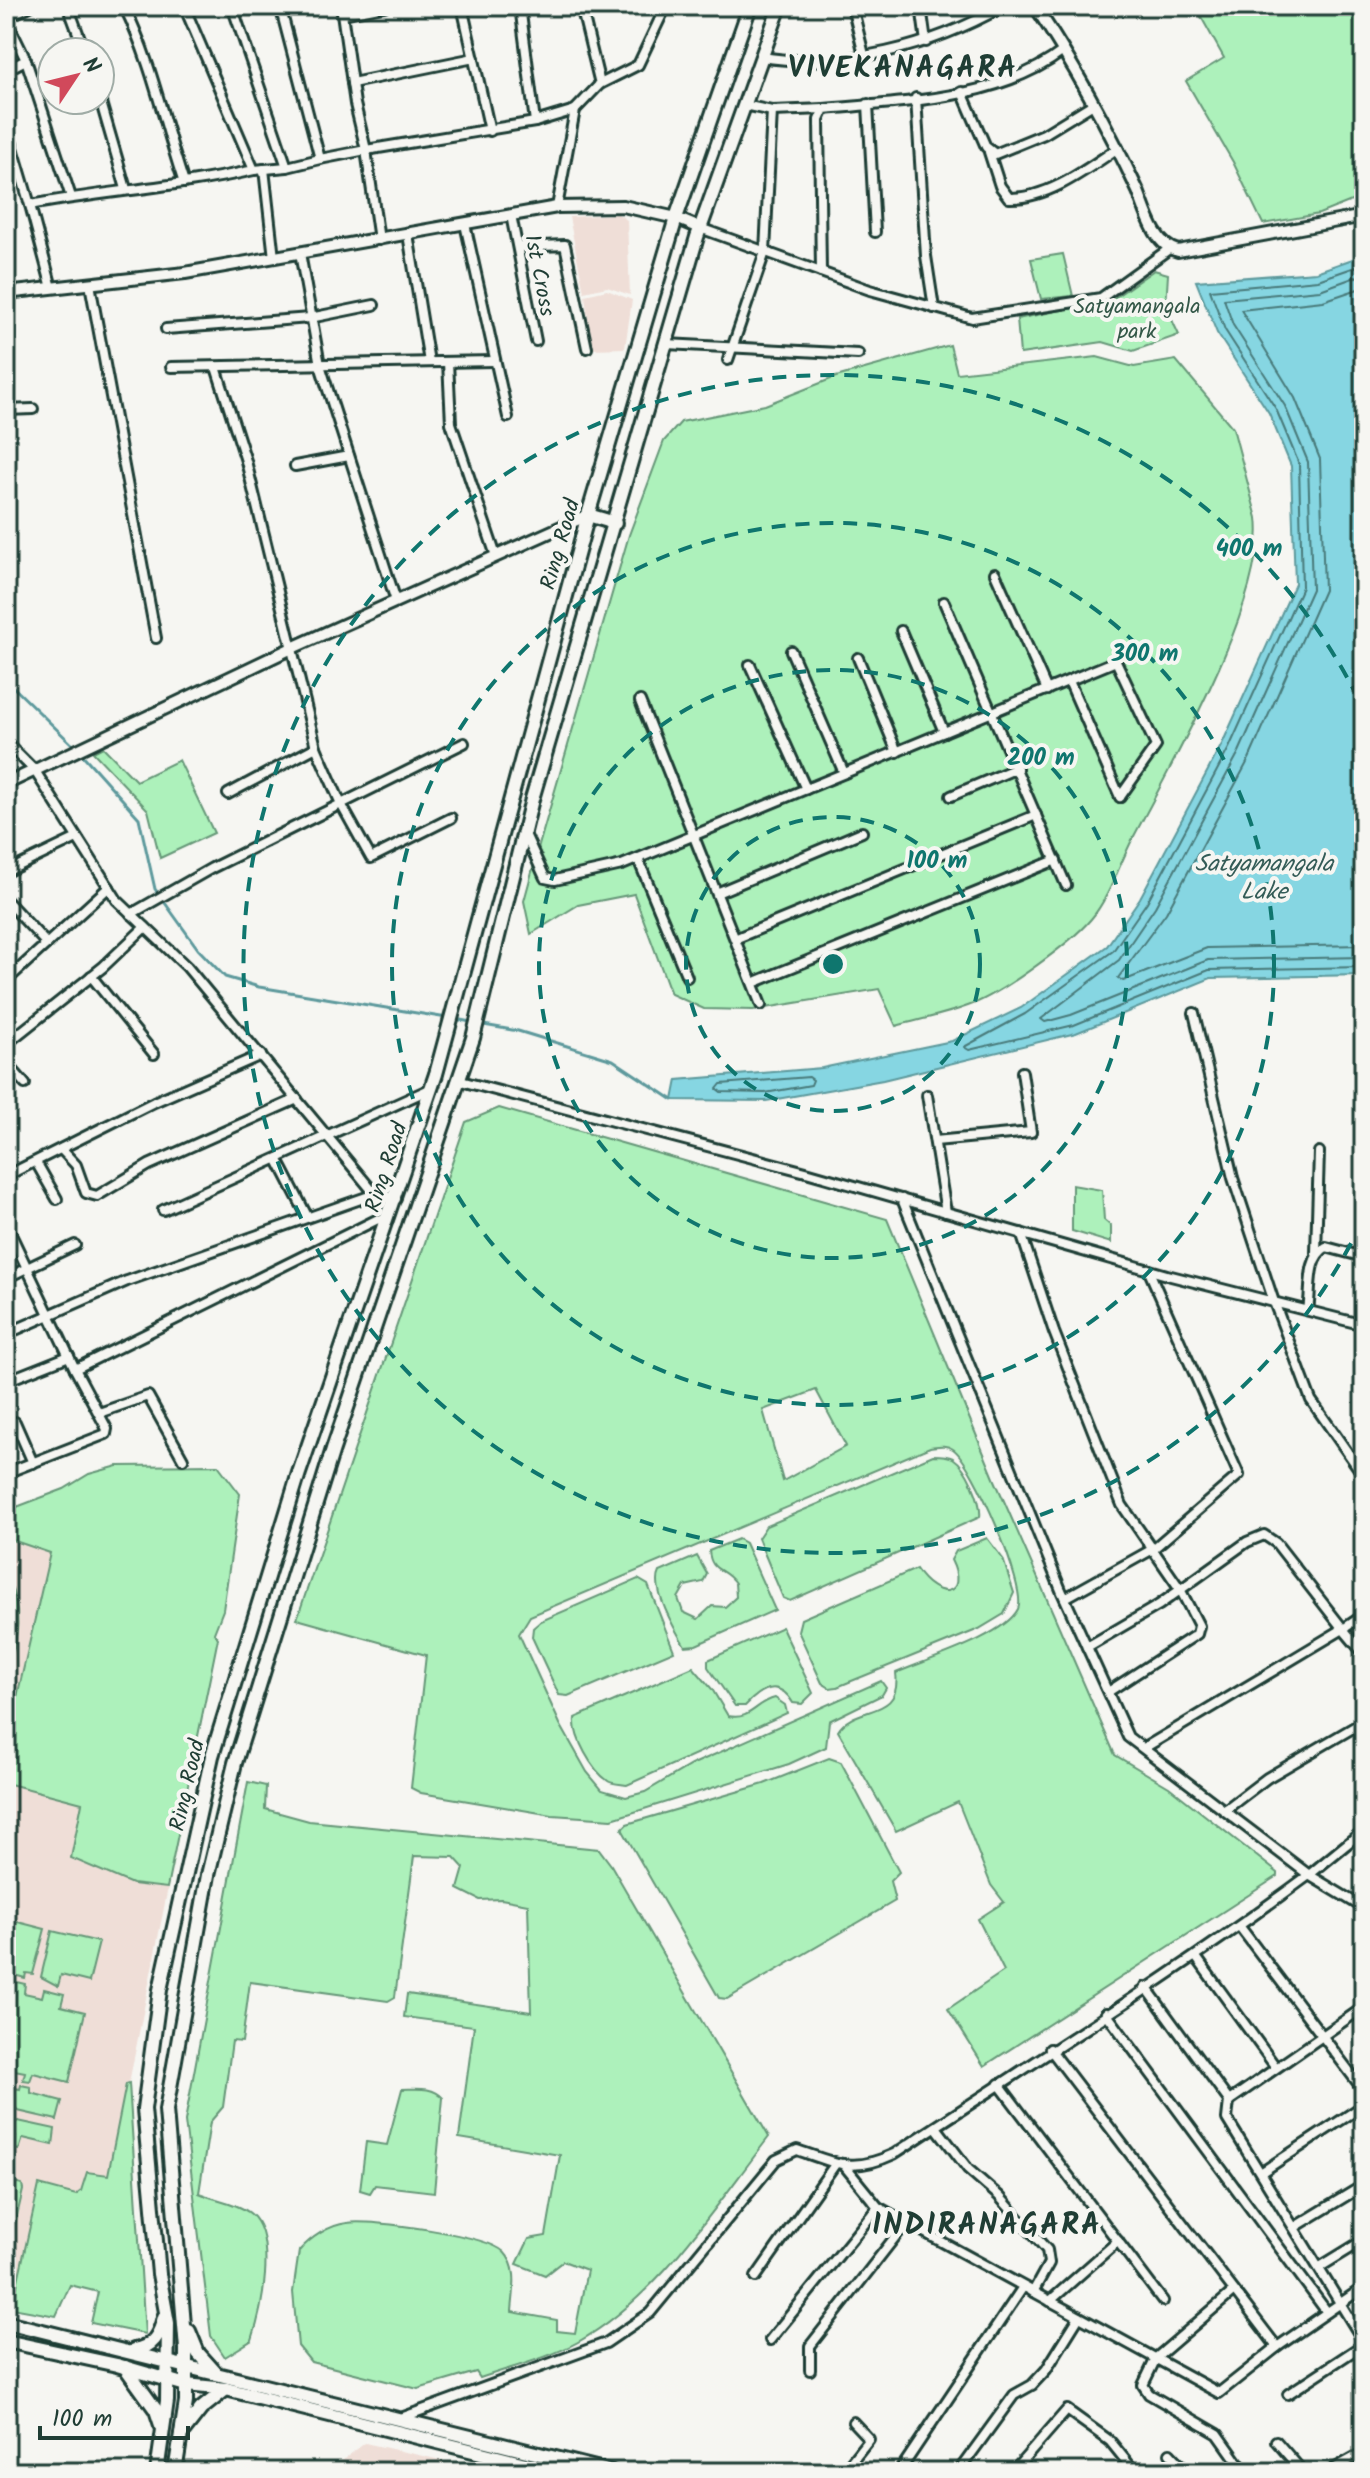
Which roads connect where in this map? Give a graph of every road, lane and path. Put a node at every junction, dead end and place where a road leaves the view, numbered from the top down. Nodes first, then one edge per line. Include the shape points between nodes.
1 (30, 6) edge
2 (68, 6) edge
3 (124, 6) edge
4 (184, 6) edge
5 (232, 6) edge
6 (280, 6) edge
7 (384, 6) edge
8 (462, 6) edge
9 (520, 6) edge
10 (581, 6) edge
11 (666, 6) edge
12 (750, 6) edge
13 (780, 6) edge
14 (852, 6) edge
15 (921, 6) edge
16 (1004, 6) edge
17 (1035, 6) edge
18 (342, 10) edge
19 (6, 18) edge
20 (79, 36) edge
21 (926, 42) junction
22 (1063, 51) junction
23 (864, 55) junction
24 (761, 57) junction
25 (474, 58) junction
26 (26, 60) junction
27 (6, 70) edge
28 (352, 83) junction
29 (600, 84) junction
30 (962, 92) junction
31 (916, 98) junction
32 (868, 104) junction
33 (1093, 104) junction
34 (744, 105) junction
35 (824, 109) junction
36 (575, 110) junction
37 (772, 111) junction
38 (105, 116) edge
39 (535, 122) junction
40 (6, 124) edge
41 (490, 131) junction
42 (1118, 148) junction
43 (366, 150) junction
44 (989, 152) junction
45 (320, 159) junction
46 (287, 167) junction
47 (264, 169) junction
48 (254, 170) junction
49 (184, 183) junction
50 (126, 189) junction
51 (71, 197) junction
52 (30, 205) junction
53 (557, 207) junction
54 (511, 215) junction
55 (1364, 216) edge
56 (676, 218) junction
57 (465, 224) junction
58 (700, 228) junction
59 (875, 232) dead end
60 (408, 234) junction
61 (379, 240) junction
62 (518, 247) junction
63 (1169, 249) junction
64 (765, 252) junction
65 (300, 253) junction
66 (274, 258) junction
67 (821, 272) junction
68 (90, 284) junction
69 (52, 288) junction
70 (6, 293) edge
71 (374, 305) dead end
72 (934, 308) junction
73 (310, 318) junction
74 (166, 329) dead end
75 (536, 341) dead end
76 (666, 344) junction
77 (732, 347) junction
78 (587, 348) dead end
79 (858, 354) dead end
80 (728, 360) dead end
81 (494, 361) junction
82 (429, 362) junction
83 (448, 362) junction
84 (320, 365) junction
85 (171, 367) dead end
86 (216, 367) junction
87 (33, 409) dead end
88 (6, 410) edge
89 (508, 417) dead end
90 (349, 456) junction
91 (295, 466) dead end
92 (588, 515) junction
93 (615, 523) junction
94 (496, 556) junction
95 (995, 573) dead end
96 (396, 601) junction
97 (944, 602) dead end
98 (901, 631) dead end
99 (156, 638) dead end
100 (292, 648) junction
101 (791, 651) dead end
102 (858, 658) dead end
103 (750, 665) dead end
104 (1069, 681) junction
105 (1047, 690) junction
106 (640, 701) dead end
107 (993, 712) junction
108 (944, 732) junction
109 (6, 742) edge
110 (464, 743) dead end
111 (316, 747) junction
112 (897, 752) junction
113 (1017, 768) junction
114 (35, 771) junction
115 (844, 773) junction
116 (6, 784) edge
117 (806, 789) junction
118 (228, 794) dead end
119 (951, 796) dead end
120 (341, 804) junction
121 (1036, 815) junction
122 (451, 818) dead end
123 (524, 832) junction
124 (862, 832) dead end
125 (695, 835) junction
126 (77, 838) junction
127 (638, 859) junction
128 (1056, 860) junction
129 (6, 872) edge
130 (1066, 885) dead end
131 (109, 887) junction
132 (719, 892) junction
133 (6, 900) edge
134 (131, 914) junction
135 (145, 927) junction
136 (737, 938) junction
137 (47, 944) junction
138 (91, 976) junction
139 (687, 977) dead end
140 (6, 981) edge
141 (753, 983) junction
142 (761, 1005) dead end
143 (1194, 1013) dead end
144 (6, 1044) edge
145 (154, 1054) dead end
146 (261, 1055) junction
147 (6, 1062) edge
148 (1022, 1072) dead end
149 (436, 1074) junction
150 (457, 1080) junction
151 (25, 1084) dead end
152 (432, 1088) junction
153 (927, 1095) dead end
154 (297, 1099) junction
155 (328, 1137) junction
156 (935, 1141) junction
157 (61, 1149) junction
158 (1319, 1152) dead end
159 (278, 1160) junction
160 (36, 1162) junction
161 (6, 1176) edge
162 (375, 1194) junction
163 (57, 1199) dead end
164 (396, 1199) junction
165 (902, 1199) junction
166 (163, 1210) dead end
167 (946, 1212) junction
168 (307, 1216) junction
169 (388, 1223) junction
170 (6, 1224) edge
171 (1021, 1233) junction
172 (75, 1245) dead end
173 (1316, 1253) junction
174 (1364, 1257) edge
175 (29, 1268) junction
176 (1148, 1269) junction
177 (6, 1278) edge
178 (1274, 1302) junction
179 (1308, 1310) junction
180 (50, 1315) junction
181 (1363, 1325) edge
182 (6, 1334) edge
183 (1364, 1352) edge
184 (69, 1356) junction
185 (75, 1369) junction
186 (6, 1381) edge
187 (99, 1413) junction
188 (15, 1422) dead end
189 (183, 1459) dead end
190 (33, 1463) junction
191 (6, 1473) edge
192 (1364, 1476) edge
193 (1153, 1549) junction
194 (1180, 1589) junction
195 (1065, 1598) junction
196 (1364, 1615) edge
197 (1343, 1629) junction
198 (1087, 1647) junction
199 (1364, 1654) edge
200 (1108, 1692) junction
201 (1363, 1722) edge
202 (1144, 1748) junction
203 (212, 1755) junction
204 (235, 1763) junction
205 (1225, 1810) junction
206 (1364, 1830) edge
207 (1309, 1875) junction
208 (1364, 1908) edge
209 (1240, 1927) junction
210 (1196, 1957) junction
211 (1146, 1987) junction
212 (1364, 2007) edge
213 (1106, 2013) junction
214 (1322, 2035) junction
215 (1050, 2049) junction
216 (151, 2060) junction
217 (1275, 2066) junction
218 (174, 2067) junction
219 (999, 2084) junction
220 (1364, 2091) edge
221 (1229, 2101) junction
222 (1364, 2105) edge
223 (936, 2127) junction
224 (839, 2164) junction
225 (1262, 2172) junction
226 (1364, 2185) edge
227 (878, 2207) junction
228 (906, 2223) junction
229 (1295, 2227) junction
230 (1364, 2240) edge
231 (1118, 2241) junction
232 (1320, 2267) junction
233 (756, 2277) dead end
234 (1023, 2287) junction
235 (1364, 2287) edge
236 (1234, 2291) junction
237 (1033, 2292) junction
238 (1050, 2301) junction
239 (1163, 2301) dead end
240 (1341, 2303) junction
241 (165, 2312) junction
242 (1327, 2312) junction
243 (183, 2313) junction
244 (1079, 2317) junction
245 (6, 2322) edge
246 (47, 2332) junction
247 (770, 2340) dead end
248 (6, 2341) edge
249 (1364, 2343) edge
250 (1277, 2347) junction
251 (43, 2350) junction
252 (127, 2351) junction
253 (168, 2356) junction
254 (1156, 2358) junction
255 (186, 2366) junction
256 (125, 2367) junction
257 (810, 2370) dead end
258 (220, 2375) junction
259 (167, 2379) junction
260 (186, 2385) junction
261 (226, 2389) junction
262 (1288, 2394) dead end
263 (853, 2422) dead end
264 (392, 2426) junction
265 (163, 2432) junction
266 (181, 2436) junction
267 (1276, 2441) dead end
268 (1364, 2452) edge
269 (1170, 2453) dead end
270 (157, 2472) edge
271 (175, 2472) edge
272 (557, 2472) edge
273 (612, 2472) edge
274 (843, 2472) edge
275 (899, 2472) edge
276 (958, 2472) edge
277 (1013, 2472) edge
278 (1135, 2472) edge
279 (1188, 2472) edge
280 (1245, 2472) edge
281 (1303, 2472) edge
282 (1328, 2472) edge

1 - 19 street
2 - 20 street
3 - 49 street via 152,75
4 - 48 street
5 - 46 street
6 - 45 street
7 - 18 street
8 - 25 street
9 - 39 street
10 - 29 street
11 - 29 street via 638,65
12 - 56 main road, Ring Road
13 - 24 main road, Ring Road
14 - 23 street
15 - 21 street
16 - 21 street
17 - 22 street
18 - 28 street
19 - 26 street
21 - 23 street
22 - 30 street via 1034,71
22 - 33 street
23 - 24 street via 799,63
24 - 34 main road, Ring Road
25 - 28 street
25 - 41 street
26 - 27 street
26 - 51 street
28 - 43 street
29 - 36 street
30 - 31 street
30 - 44 street
31 - 32 street
31 - 72 street
32 - 35 street
32 - 59 street
33 - 42 street
33 - 44 street via 1044,134
34 - 37 street
34 - 58 main road, Ring Road
35 - 37 street
35 - 67 street via 819,120
36 - 39 street
36 - 53 street
37 - 64 street
38 - 50 street
39 - 41 street
40 - 52 street
41 - 43 street
42 - 44 street via 1050,189 1018,198 1005,194
42 - 63 street
43 - 45 street
43 - 61 street
45 - 46 street
46 - 47 street
47 - 48 street
47 - 66 street
48 - 49 street
49 - 50 street
50 - 51 street
51 - 52 street
52 - 69 street
53 - 54 street
53 - 56 street via 623,206
54 - 57 street
54 - 62 street, 1st Cross
55 - 63 street
56 - 58 street
56 - 92 main road, Ring Road
57 - 60 street
57 - 81 street
58 - 64 street
58 - 76 main road, Ring Road
60 - 61 street
60 - 82 street
61 - 65 street
62 - 75 street, 1st Cross
62 - 78 street via 565,245
63 - 72 street via 1101,298 972,318
64 - 67 street
64 - 77 street
65 - 66 street
65 - 73 street
66 - 68 street
67 - 72 street
68 - 69 street
68 - 99 street
69 - 70 street
71 - 73 street
73 - 74 street
73 - 84 street
76 - 77 street
76 - 93 main road, Ring Road
77 - 79 street
77 - 80 street
81 - 83 street
81 - 89 street
82 - 83 street
82 - 84 street
83 - 94 street via 451,423
84 - 86 street
84 - 90 street
85 - 86 street
86 - 100 street via 246,461
87 - 88 street
90 - 91 street
90 - 96 street
92 - 93 main road
92 - 94 street
92 - 149 main road, Ring Road
93 - 123 main road, Ring Road
94 - 96 street
95 - 105 street
96 - 100 street
97 - 107 street
98 - 108 street
100 - 111 street
100 - 114 street
101 - 115 street
102 - 112 street
103 - 117 street
104 - 104 street via 1116,661 1156,746 1120,797
104 - 105 street
105 - 107 street
106 - 125 street
107 - 108 street
107 - 113 street
108 - 112 street
109 - 114 street
110 - 120 street
111 - 118 street
111 - 120 street
112 - 115 street
113 - 119 street
113 - 121 street
114 - 116 street
114 - 126 street
115 - 117 street
117 - 125 street
120 - 122 street via 371,858
120 - 134 street
121 - 128 street
121 - 136 street
123 - 127 street via 545,878
123 - 150 main road, Ring Road via 473,1038
124 - 132 street
125 - 127 street
125 - 132 street
126 - 129 street
126 - 131 street
127 - 139 street
128 - 130 street
128 - 141 street
131 - 134 street
131 - 137 street
132 - 136 street
133 - 137 street
134 - 135 street
135 - 138 street
135 - 146 street via 187,967
136 - 141 street
137 - 140 street
138 - 144 street
138 - 145 street
141 - 142 street
143 - 178 street via 1233,1178
146 - 154 street
146 - 157 street
147 - 151 street
148 - 156 street via 1031,1132
149 - 150 main road
149 - 152 main road, Ring Road
150 - 165 street
150 - 204 main road, Ring Road
152 - 155 street
152 - 164 main road, Ring Road
153 - 156 street
154 - 155 street
154 - 157 street via 149,1165 97,1196 86,1193 76,1165
155 - 159 street
155 - 162 street
156 - 167 street
157 - 160 street
158 - 173 street
159 - 166 street
159 - 168 street
160 - 161 street
160 - 163 street
162 - 164 street
162 - 168 street
164 - 169 main road, Ring Road
165 - 167 street
165 - 195 street
167 - 171 street
168 - 180 street via 127,1281
169 - 185 street via 378,1219 332,1239
169 - 203 main road, Ring Road via 299,1473
170 - 175 street
171 - 176 street
171 - 193 street via 1122,1505
172 - 175 street
173 - 174 street via 1326,1247
173 - 179 street
175 - 177 street
175 - 180 street
176 - 178 street
176 - 193 street via 1239,1475
178 - 179 street
178 - 192 street via 1311,1400
179 - 181 street
180 - 182 street
180 - 184 street
181 - 183 street
184 - 185 street
184 - 186 street
185 - 187 street
187 - 189 street via 148,1396
187 - 190 street via 107,1429 103,1437
188 - 190 street
190 - 191 street
193 - 194 street
193 - 195 street
194 - 197 street via 1264,1535 1276,1543
194 - 198 street
194 - 200 street via 1199,1631
195 - 198 street
196 - 197 street
197 - 199 street
197 - 202 street
198 - 200 street
200 - 202 street via 1128,1737
201 - 205 street via 1267,1778
202 - 205 street
203 - 204 main road
203 - 216 main road, Ring Road via 160,1990
204 - 218 main road, Ring Road via 208,1875
205 - 207 street
206 - 207 street
207 - 208 street
207 - 209 street
209 - 210 street
209 - 214 street
210 - 211 street
210 - 217 street
211 - 213 street
211 - 221 street
212 - 214 street
213 - 215 street
213 - 242 street
214 - 217 street
214 - 220 street
215 - 219 street
215 - 236 street
216 - 218 main road
216 - 241 main road, Ring Road via 144,2109
217 - 221 street
218 - 243 main road, Ring Road via 166,2110
219 - 223 street
219 - 231 street
221 - 225 street via 1227,2119
222 - 225 street
223 - 224 street via 867,2166
223 - 237 street via 968,2169 1047,2250 1049,2263
224 - 227 street
224 - 233 street
224 - 264 street via 797,2150 776,2160 650,2313 606,2343
225 - 229 street
226 - 229 street
227 - 228 street
227 - 247 street
228 - 234 street
228 - 257 street via 810,2346
229 - 232 street
230 - 232 street
231 - 238 street
231 - 239 street
232 - 240 street
234 - 237 street
234 - 275 street
235 - 240 street
236 - 250 street
236 - 254 street
237 - 238 street
238 - 244 street
240 - 242 street
240 - 249 street
241 - 252 main road via 155,2340
241 - 253 main road, Ring Road
242 - 250 street
243 - 255 main road, Ring Road
243 - 258 main road via 198,2353
244 - 254 street
244 - 276 street via 1046,2370 1014,2395
245 - 246 main road
246 - 251 main road
246 - 252 main road
248 - 251 main road
249 - 262 street
250 - 254 street via 1219,2393
251 - 256 main road
252 - 253 main road
253 - 255 main road
253 - 259 main road, Ring Road
254 - 280 street via 1145,2390 1218,2434
255 - 258 main road
255 - 260 main road, Ring Road
256 - 259 main road
256 - 265 main road via 156,2410
258 - 264 main road
259 - 260 main road
259 - 265 main road, Ring Road
260 - 261 main road
260 - 266 main road, Ring Road
261 - 264 main road
261 - 266 main road via 201,2409
263 - 274 street via 869,2439
264 - 272 main road
264 - 273 main road
265 - 270 main road, Ring Road
266 - 271 main road, Ring Road
267 - 281 street
268 - 282 street
269 - 279 street
277 - 278 street via 1067,2410 1110,2441

